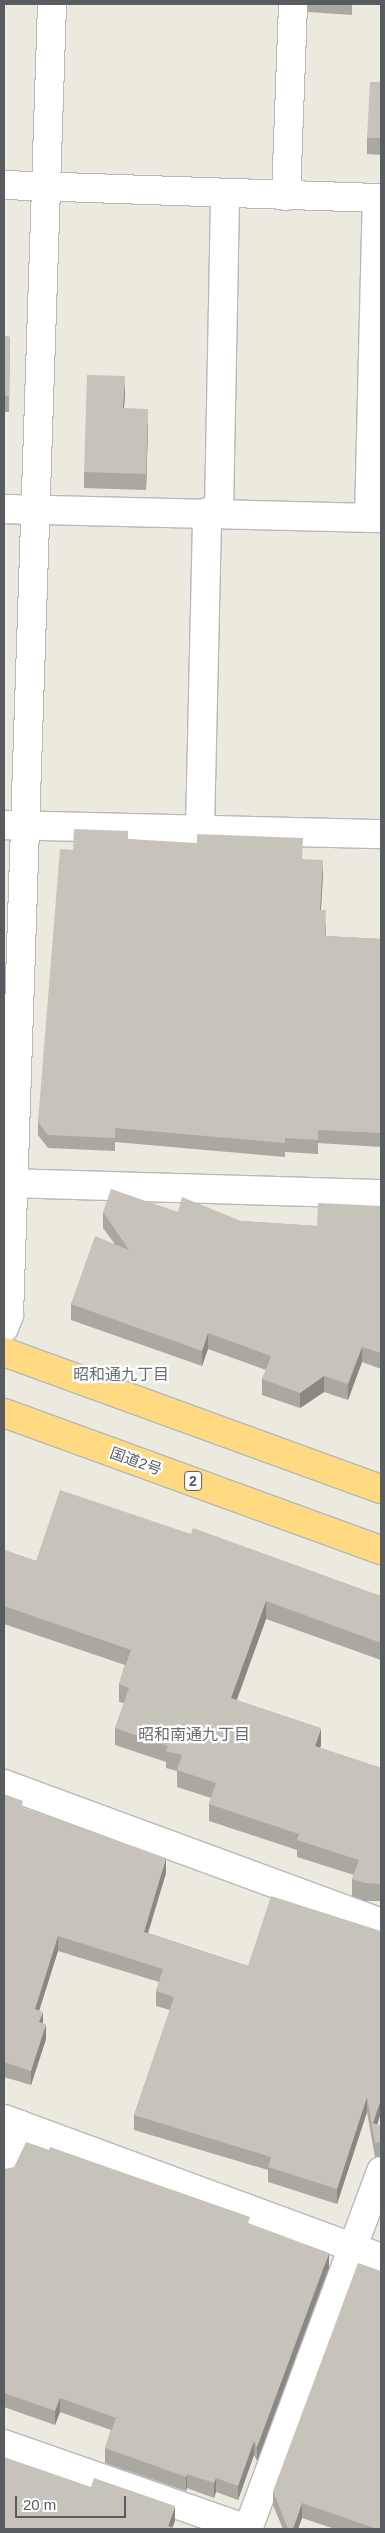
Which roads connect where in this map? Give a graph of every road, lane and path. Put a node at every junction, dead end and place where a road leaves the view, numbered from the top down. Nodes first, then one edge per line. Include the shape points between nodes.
1 (52, 4) edge
2 (294, 4) edge
3 (4, 184) edge
4 (46, 186) junction
5 (225, 192) junction
6 (286, 196) junction
7 (379, 198) edge
8 (4, 509) edge
9 (34, 509) junction
10 (213, 512) junction
11 (375, 518) edge
12 (14, 825) edge
13 (200, 829) junction
14 (381, 834) edge
15 (8, 1183) edge
16 (381, 1194) edge
17 (4, 1328) edge
18 (4, 1352) edge
19 (4, 1413) edge
20 (381, 1489) edge
21 (381, 1550) edge
22 (4, 1784) edge
23 (381, 1923) edge
24 (12, 2122) edge
25 (4, 2170) edge
26 (381, 2171) edge
27 (354, 2248) junction
28 (381, 2258) edge
29 (4, 2444) edge
30 (247, 2529) edge

1 - 4 street
2 - 6 street
3 - 4 street
4 - 5 street
4 - 9 street
5 - 6 street
5 - 10 street
6 - 7 street
7 - 11 street
8 - 9 street
9 - 10 street
9 - 12 street
10 - 11 street
10 - 13 street
12 - 13 street
12 - 15 street
13 - 14 street
15 - 16 street
15 - 17 street via 9,1315
18 - 20 highway
19 - 21 highway, 国道2号 / 2
22 - 23 street
24 - 25 street
24 - 27 street
26 - 27 street
27 - 28 street
27 - 30 street
29 - 30 street

